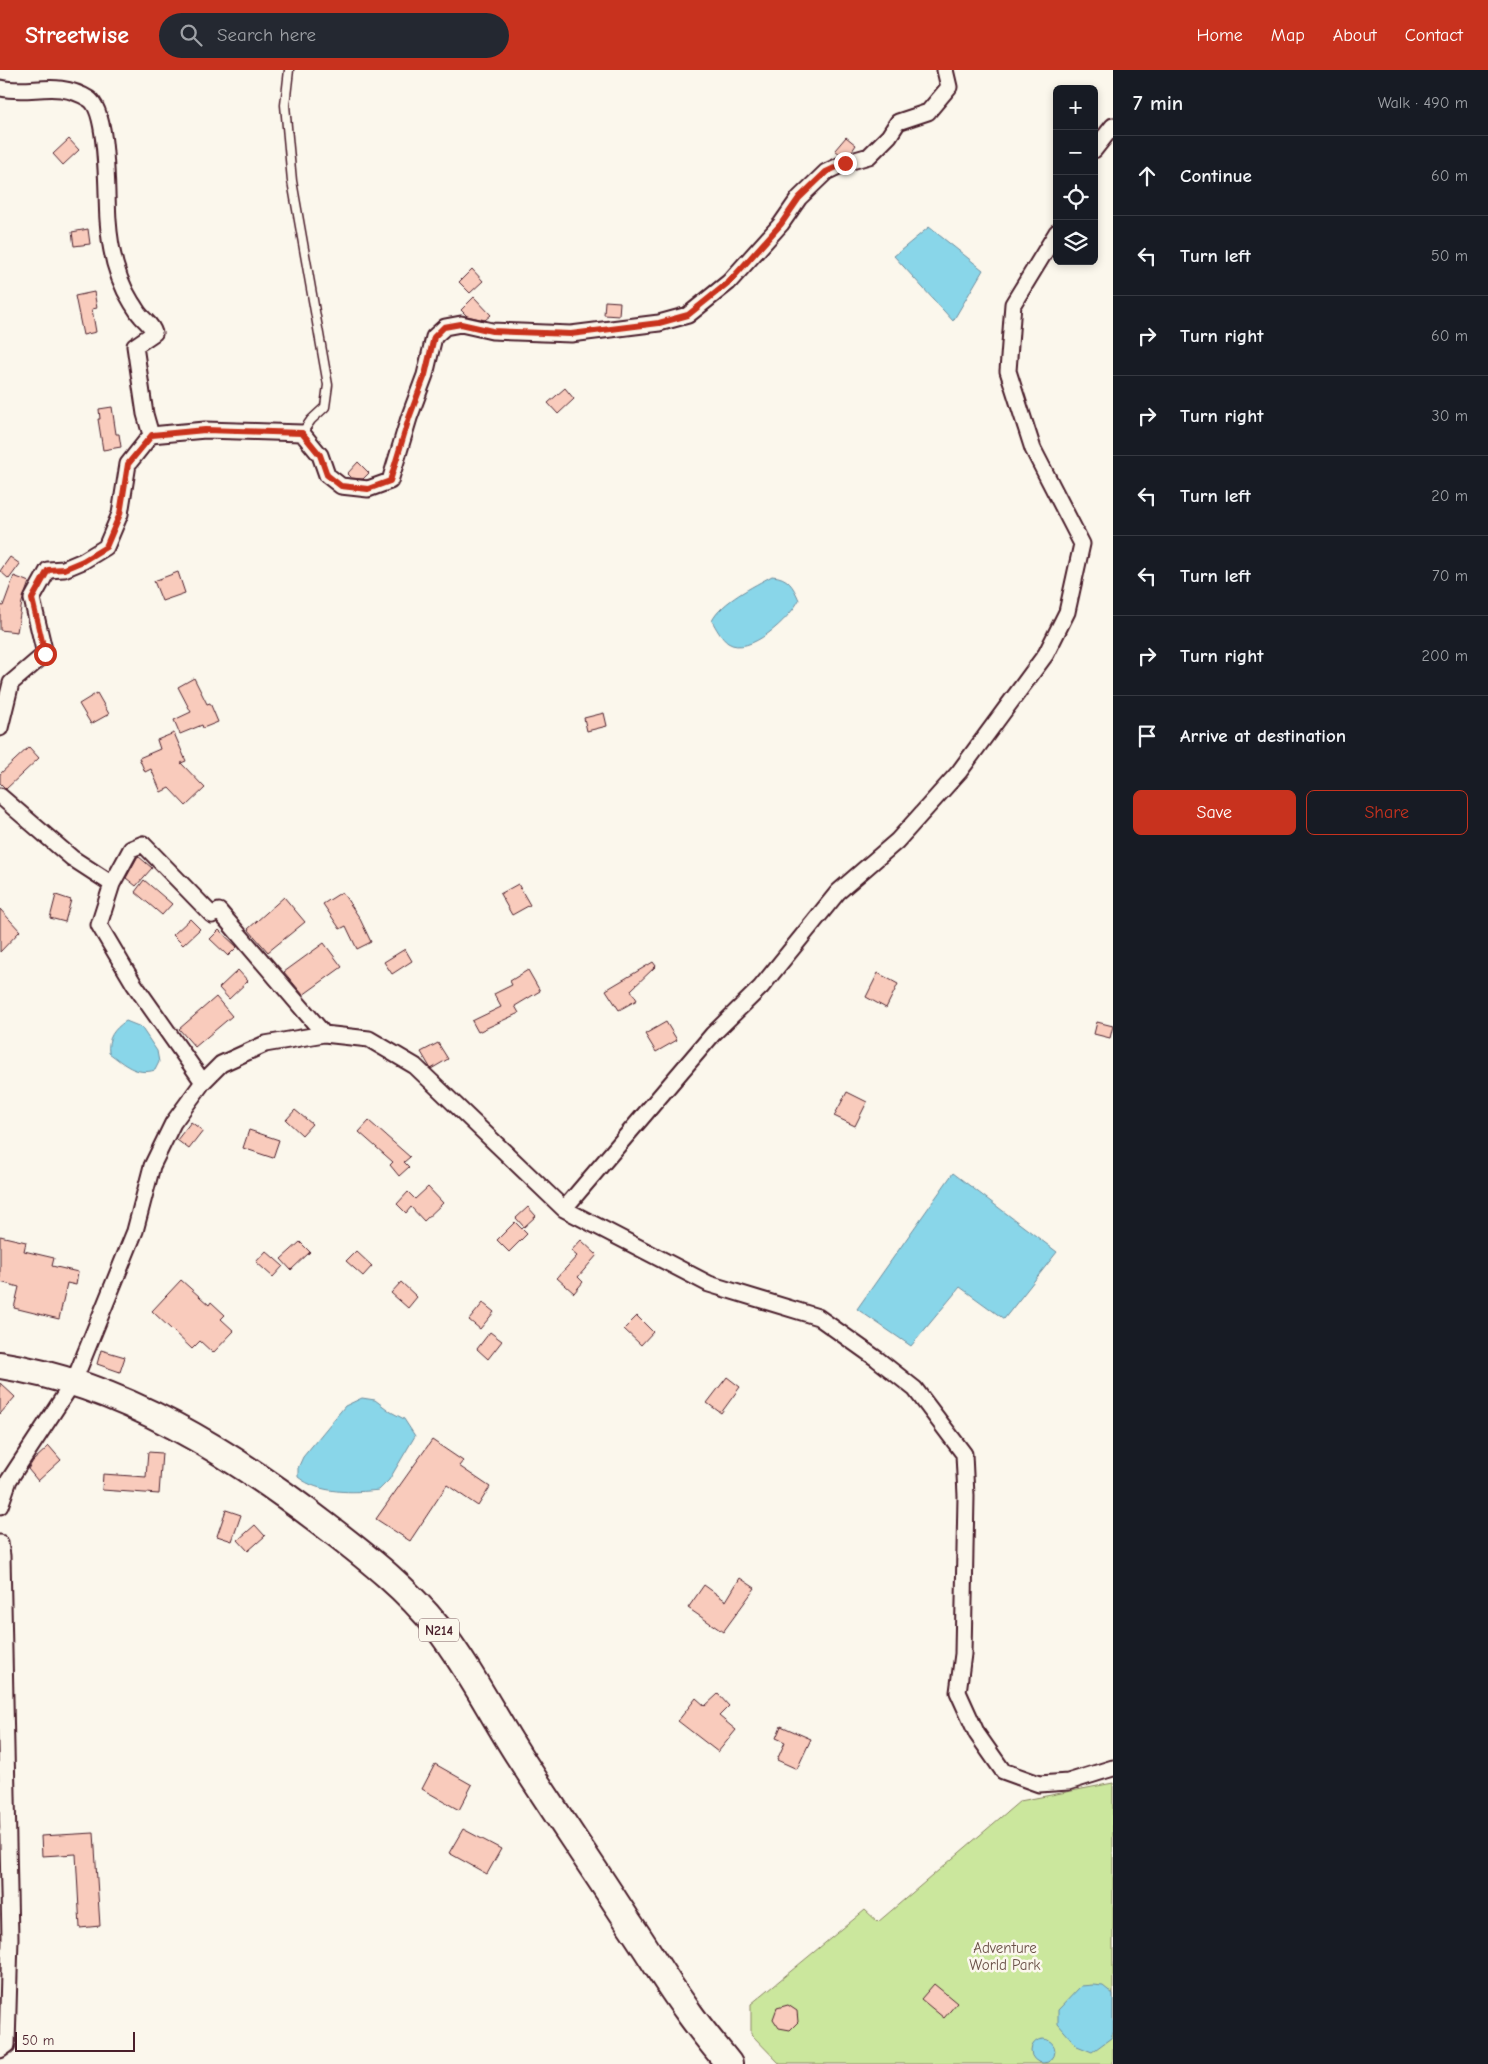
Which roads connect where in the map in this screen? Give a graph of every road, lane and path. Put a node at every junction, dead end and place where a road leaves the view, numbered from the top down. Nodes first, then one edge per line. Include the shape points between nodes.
1 (288, 70) edge
2 (945, 70) edge
3 (0, 88) edge
4 (1113, 126) edge
5 (1098, 145) edge
6 (1053, 239) edge
7 (302, 433) junction
8 (152, 435) junction
9 (0, 728) edge
10 (0, 796) edge
11 (112, 884) junction
12 (324, 1034) junction
13 (203, 1082) junction
14 (564, 1209) junction
15 (0, 1365) edge
16 (74, 1381) junction
17 (0, 1506) edge
18 (0, 1543) edge
19 (1113, 1768) edge
20 (0, 2050) edge
21 (729, 2064) edge

1 - 7 lane via 285,105 292,181 328,385 325,407
2 - 7 street via 949,87 928,112 898,122 869,156 826,172 799,198 781,224 729,282 688,315 659,323 571,334 492,331 461,324 444,327 434,337 390,481 368,489 341,486 327,475 320,455
3 - 8 street via 16,91 48,87 74,92 91,100 103,126 108,222 115,270 123,289 141,316 151,324 154,333 135,346 145,414
4 - 5 street
6 - 14 street via 1013,304 1008,371 1033,449 1082,544 1067,612 1046,654 959,772 897,842 838,892 761,987 713,1034
7 - 8 street via 205,430
8 - 9 street via 128,464 120,514 106,547 64,569 48,570 32,599 45,654 11,683
10 - 11 street via 72,858
11 - 12 street via 131,849 143,844 212,915 219,911
11 - 13 street via 99,925 134,984
12 - 13 street via 265,1044 221,1064
12 - 14 street via 369,1039 415,1066
13 - 16 street via 173,1123 152,1166 135,1231
14 - 19 street via 709,1284 818,1317 915,1389 964,1454 963,1654 958,1692 977,1734 1003,1771 1039,1784 1068,1782
15 - 16 highway, N214
16 - 17 street via 9,1480
16 - 21 highway, N214 via 136,1407 255,1472 377,1565 415,1601 458,1657 686,2010
18 - 20 street via 10,1938 7,2045

